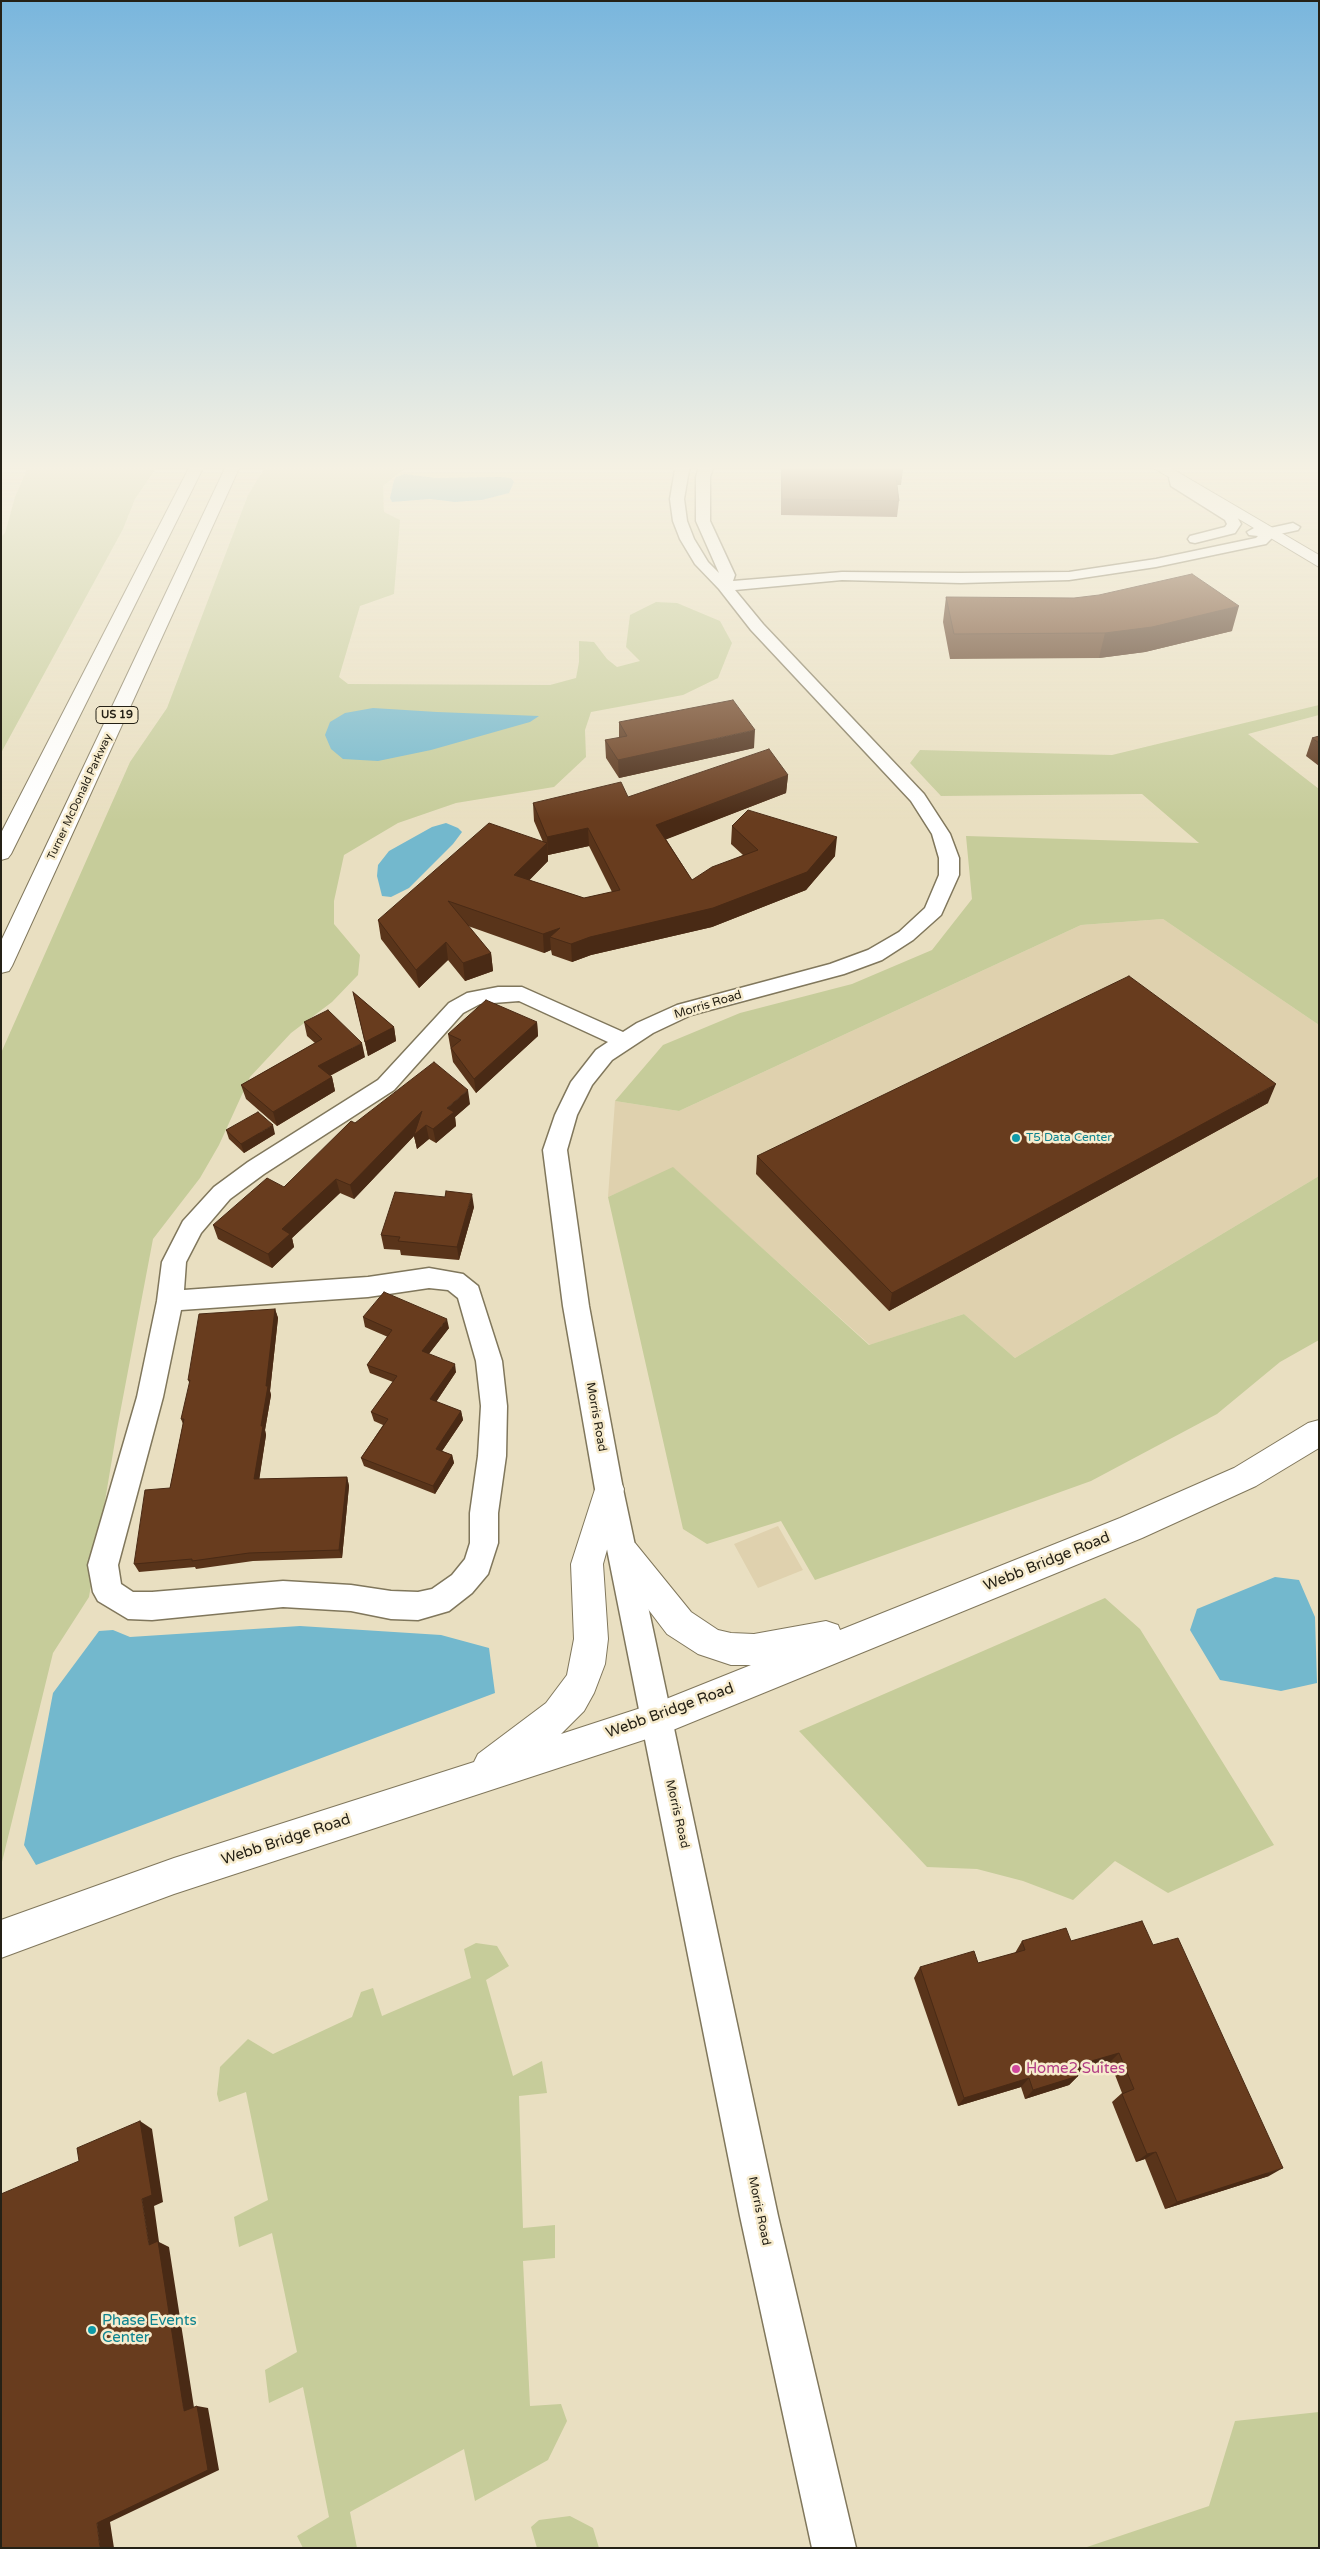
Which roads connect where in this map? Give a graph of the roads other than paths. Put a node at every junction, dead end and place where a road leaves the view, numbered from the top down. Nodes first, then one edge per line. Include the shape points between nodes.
1 (138, 583) edge
2 (179, 583) edge
3 (719, 583) edge
4 (1, 854) edge
5 (1, 966) edge
6 (626, 1042) junction
7 (170, 1301) junction
8 (1319, 1432) edge
9 (608, 1489) junction
10 (624, 1553) junction
11 (904, 1619) junction
12 (656, 1720) junction
13 (474, 1779) junction
14 (1, 1939) edge
15 (834, 2548) edge

1 - 4 main road, US 19
2 - 5 main road, Turner McDonald Parkway / US 19
3 - 6 street, Morris Road via 924,806 942,834 949,858 949,875 934,911 906,936 875,955 837,969 684,1010 645,1028
6 - 7 street via 522,994 474,998 456,1008 386,1085 256,1168 222,1194 192,1227 174,1262
6 - 9 street, Morris Road via 604,1055 582,1082 566,1115 555,1150 576,1306
7 - 7 street via 150,1397 103,1565 108,1592 128,1605 152,1606 283,1594 418,1606 438,1601 462,1584 478,1565 484,1543 494,1406 489,1361 479,1320 463,1286 454,1281 430,1278 368,1287
8 - 11 main road, Webb Bridge Road via 1245,1477 1131,1528
9 - 10 street, Morris Road
9 - 13 main road via 587,1564 591,1639 582,1682 558,1715
10 - 11 main road via 678,1623 710,1643 731,1649 778,1647
10 - 12 street, Morris Road
11 - 12 main road, Webb Bridge Road
12 - 13 main road, Webb Bridge Road
12 - 15 street, Morris Road via 759,2216
13 - 14 main road, Webb Bridge Road via 174,1876

